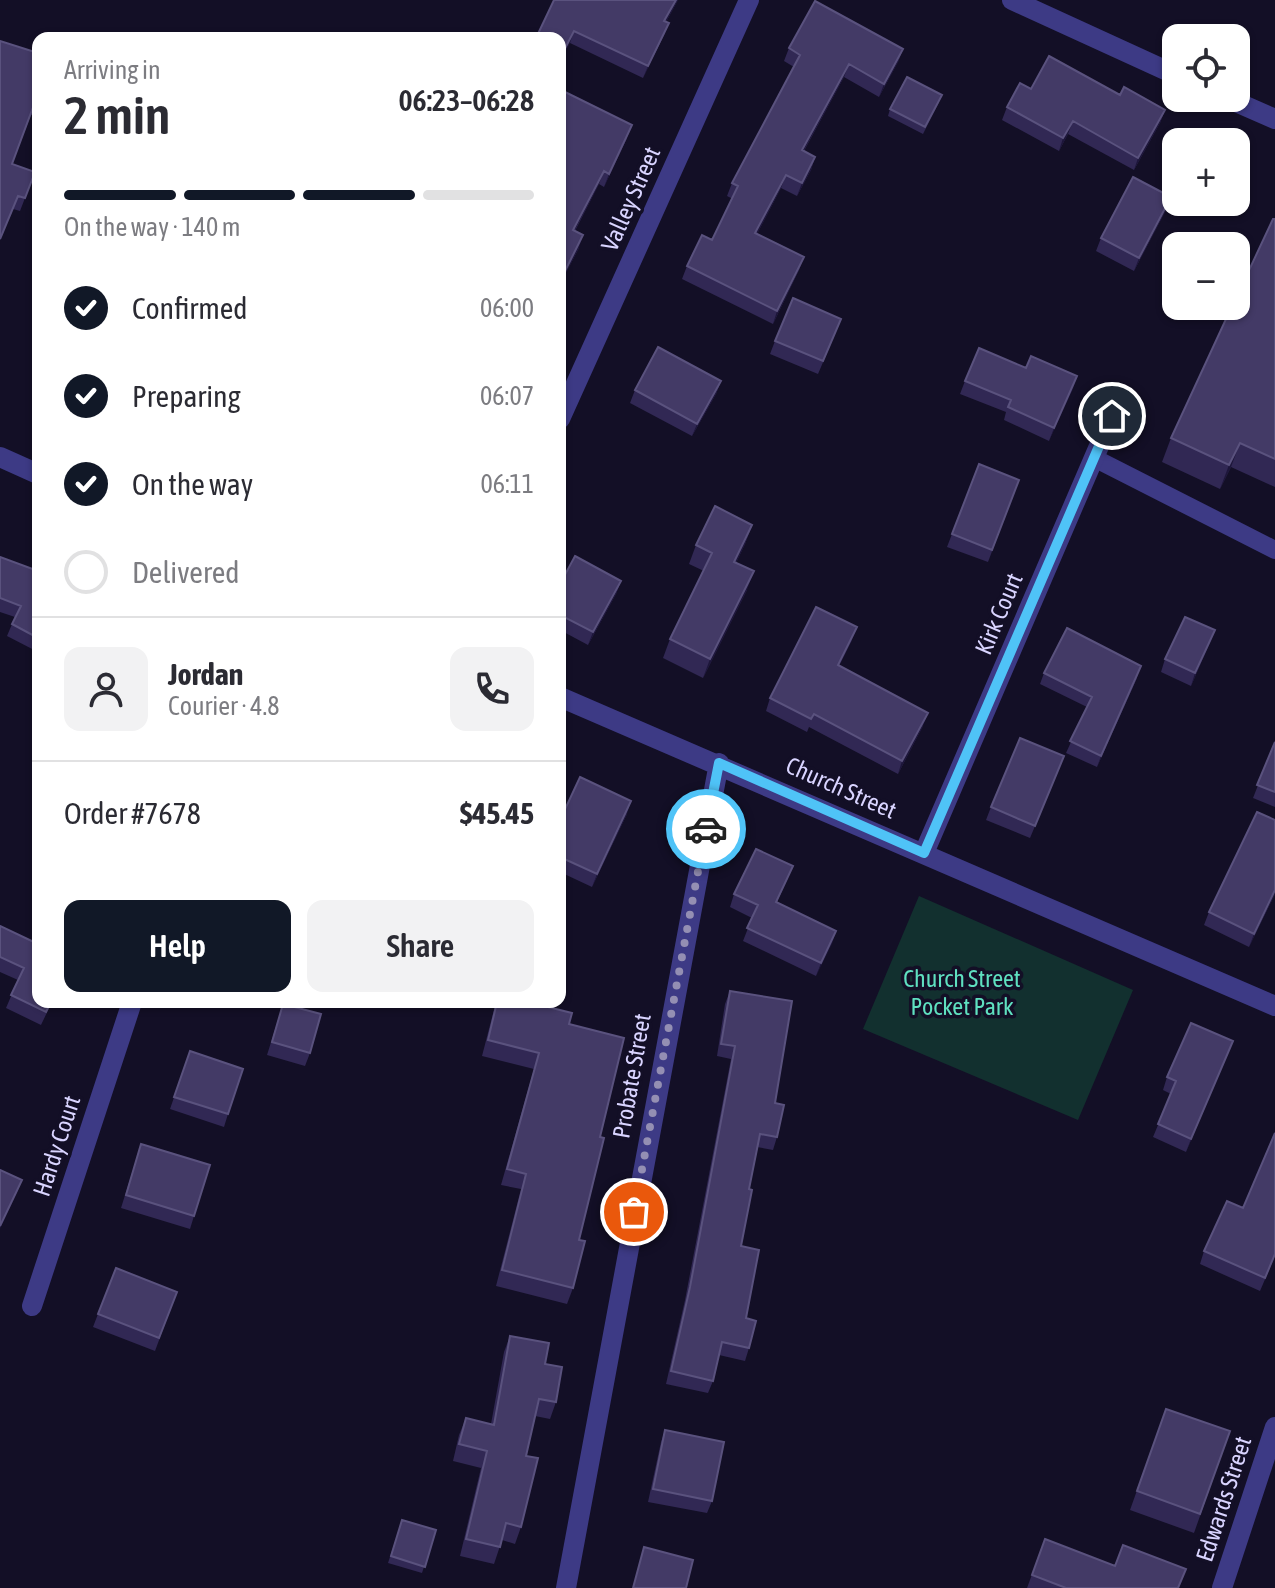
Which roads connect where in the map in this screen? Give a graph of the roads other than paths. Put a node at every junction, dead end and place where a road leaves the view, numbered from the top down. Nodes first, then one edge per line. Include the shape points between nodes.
1 (749, 0) edge
2 (1012, 0) edge
3 (1162, 69) edge
4 (1250, 108) edge
5 (1275, 119) edge
6 (1121, 395) dead end
7 (566, 406) edge
8 (0, 457) edge
9 (1094, 458) junction
10 (32, 471) edge
11 (1275, 550) edge
12 (566, 699) edge
13 (719, 763) junction
14 (924, 853) junction
15 (1274, 1004) edge
16 (130, 1008) edge
17 (32, 1306) dead end
18 (1275, 1427) edge
19 (566, 1588) edge
20 (1222, 1588) edge

1 - 7 street, Valley Street
2 - 3 street
4 - 5 street
6 - 9 street, Kirk Court
8 - 10 street
9 - 11 lane
9 - 14 street, Kirk Court
12 - 13 street, Church Street
13 - 14 street, Church Street
13 - 19 street, Probate Street
14 - 15 street, Church Street
16 - 17 street, Hardy Court
18 - 20 street, Edwards Street

